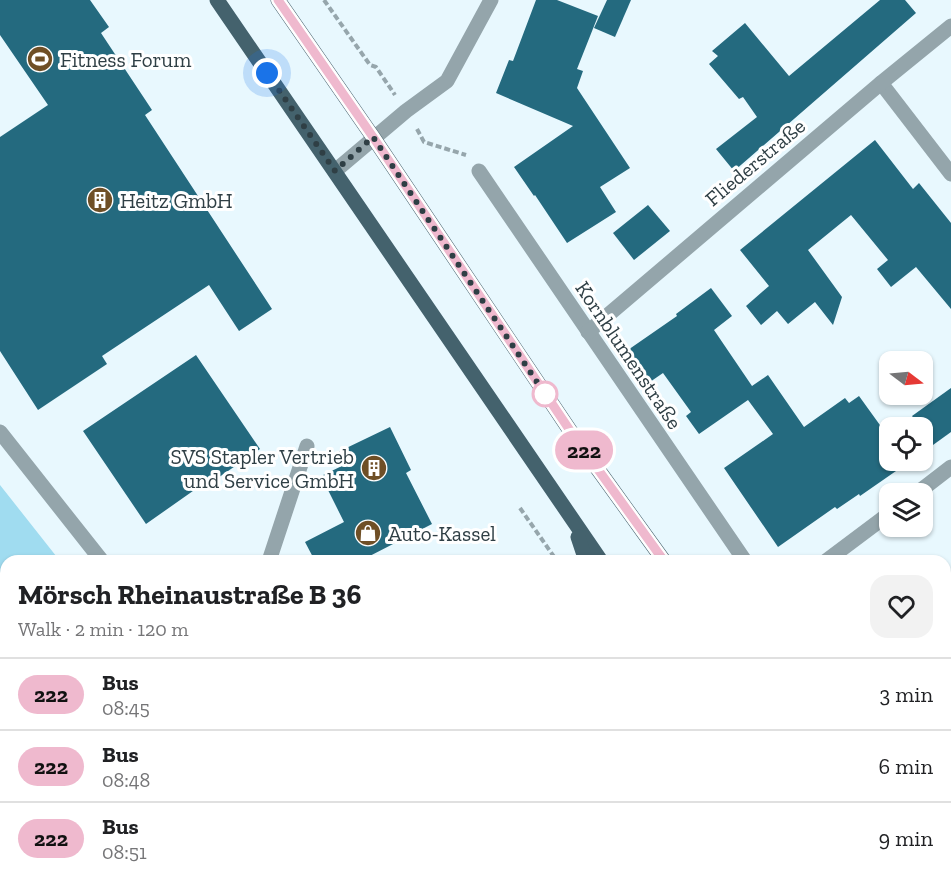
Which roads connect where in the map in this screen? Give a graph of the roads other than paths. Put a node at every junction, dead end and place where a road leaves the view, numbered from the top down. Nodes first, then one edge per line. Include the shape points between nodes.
1 (217, 0) edge
2 (278, 0) edge
3 (491, 0) edge
4 (951, 26) edge
5 (881, 83) junction
6 (373, 137) junction
7 (335, 171) junction
8 (479, 171) road end
9 (951, 174) edge
10 (588, 332) junction
11 (0, 432) edge
12 (308, 446) dead end
13 (951, 467) edge
14 (930, 483) edge
15 (573, 519) junction
16 (879, 521) edge
17 (97, 555) edge
18 (271, 555) edge
19 (584, 555) edge
20 (597, 555) edge
21 (660, 555) edge
22 (741, 555) edge
23 (834, 555) edge

1 - 7 main road
2 - 6 main road
3 - 6 street via 447,81
4 - 5 street, Fliederstraße
5 - 9 street
5 - 10 street, Fliederstraße
6 - 7 street
6 - 21 main road via 571,432
7 - 15 main road
8 - 10 street, Kornblumenstraße
10 - 22 street, Kornblumenstraße
11 - 17 street
12 - 18 street
13 - 14 street
15 - 19 main road
15 - 20 main road
16 - 23 street

